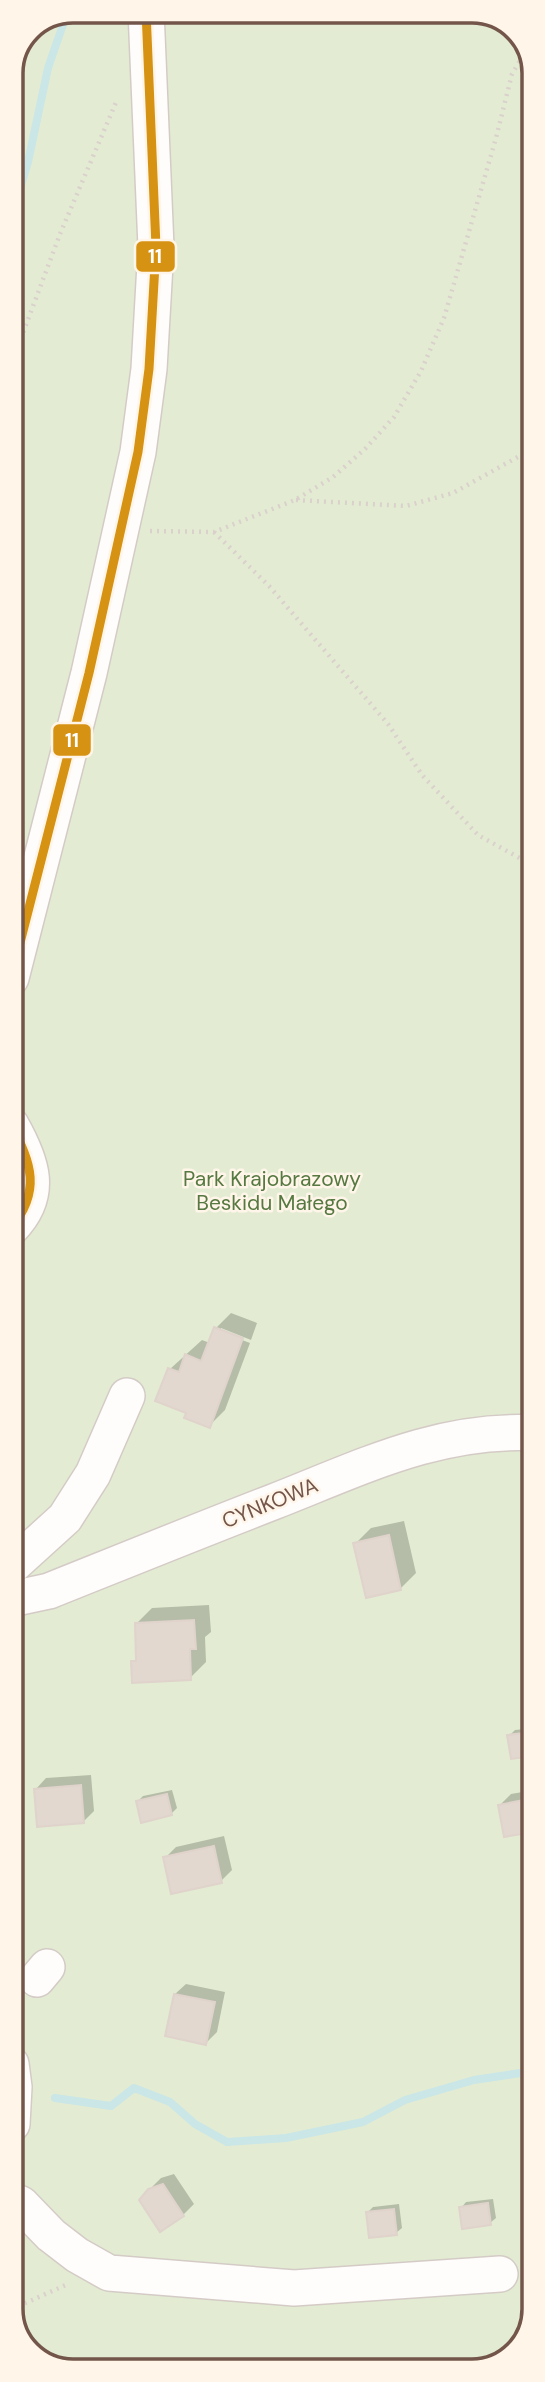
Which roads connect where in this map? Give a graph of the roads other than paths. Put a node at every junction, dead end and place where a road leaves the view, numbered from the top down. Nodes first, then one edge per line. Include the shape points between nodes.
1 (147, 23) edge
2 (23, 931) edge
3 (23, 1147) edge
4 (23, 1214) edge
5 (127, 1396) dead end
6 (522, 1433) edge
7 (23, 1556) edge
8 (23, 1595) edge
9 (23, 2206) edge
10 (500, 2274) dead end

1 - 2 street via 156,247 149,369 138,452 89,674
3 - 4 street via 32,1182
5 - 7 street via 93,1474 65,1518
6 - 8 street, CYNKOWA via 484,1432 442,1439 49,1591
9 - 10 street via 51,2235 109,2273 294,2288

